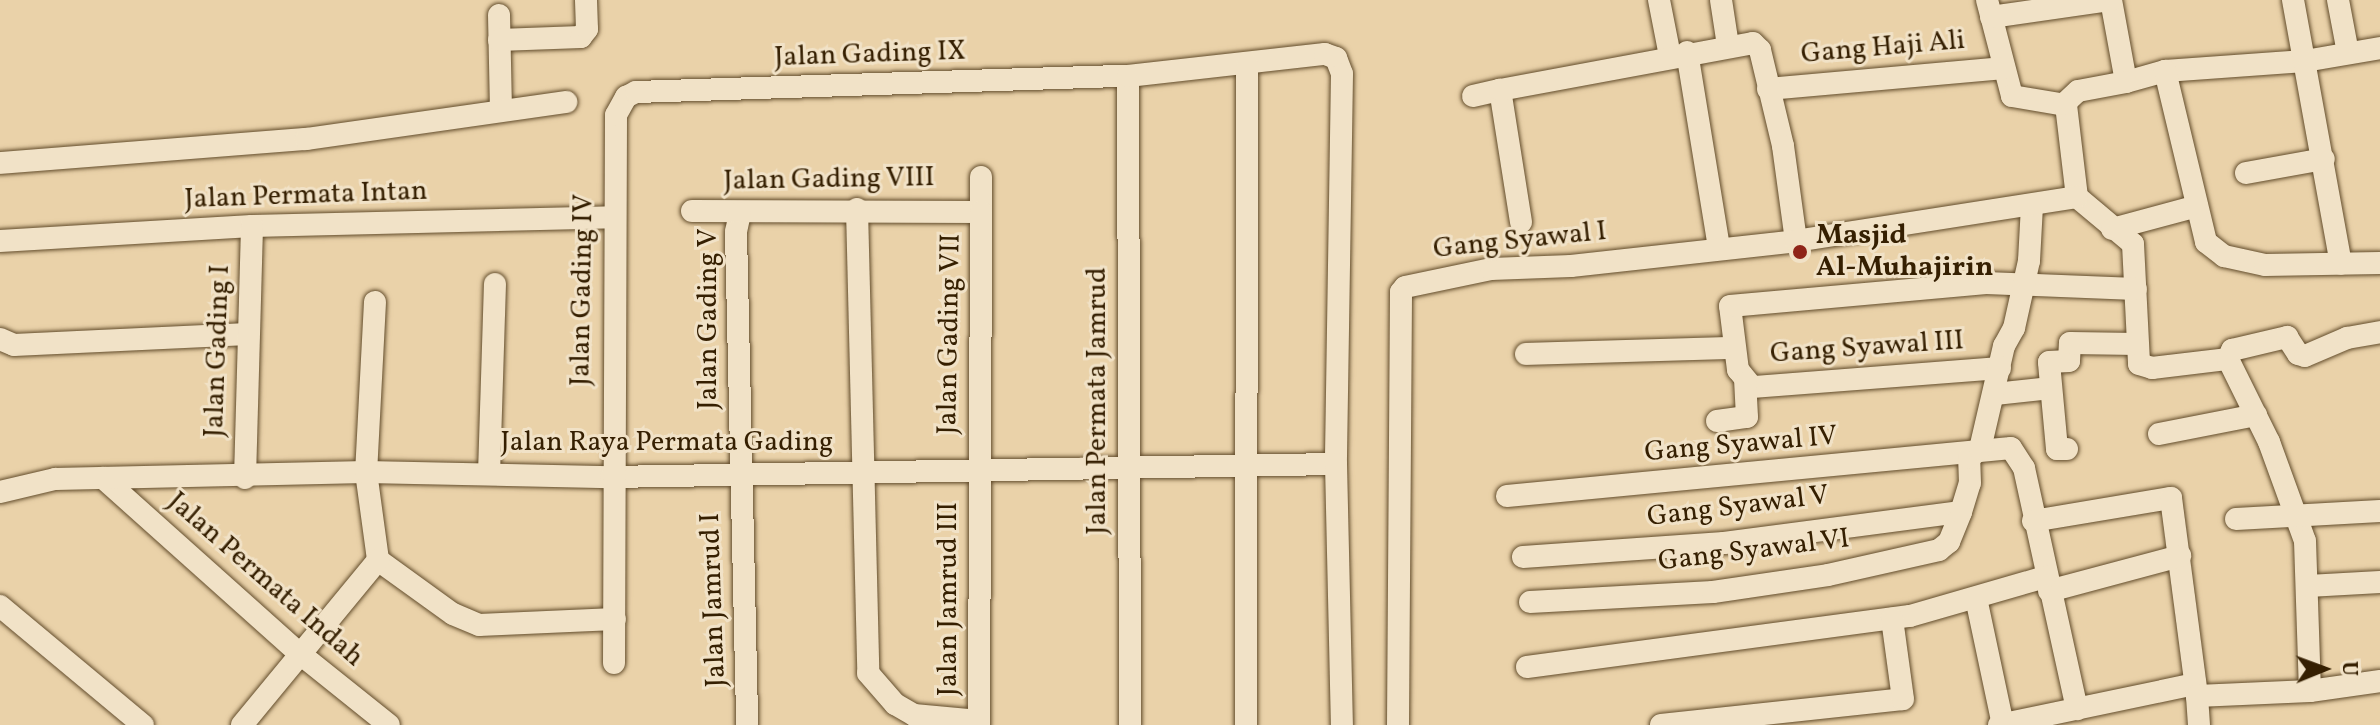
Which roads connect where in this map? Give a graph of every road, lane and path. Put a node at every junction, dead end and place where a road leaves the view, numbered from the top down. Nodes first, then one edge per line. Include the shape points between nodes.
1 (586, 0) edge
2 (1659, 0) edge
3 (1721, 0) edge
4 (2111, 0) edge
5 (2293, 0) edge
6 (2338, 0) edge
7 (1989, 8) edge
8 (499, 15) dead end
9 (499, 40) junction
10 (1728, 46) junction
11 (2380, 48) edge
12 (2348, 53) junction
13 (1679, 54) junction
14 (2305, 61) junction
15 (1247, 65) junction
16 (2004, 68) junction
17 (2165, 71) junction
18 (1128, 76) junction
19 (2126, 82) junction
20 (1768, 89) junction
21 (1500, 90) junction
22 (1473, 96) dead end
23 (566, 102) dead end
24 (2064, 104) junction
25 (618, 105) joint
26 (501, 110) junction
27 (2324, 159) junction
28 (0, 163) edge
29 (2246, 173) dead end
30 (981, 177) dead end
31 (2077, 197) junction
32 (2032, 206) junction
33 (2197, 206) junction
34 (857, 209) junction
35 (974, 210) junction
36 (692, 211) dead end
37 (740, 213) junction
38 (614, 217) junction
39 (1521, 222) dead end
40 (252, 226) junction
41 (2112, 229) junction
42 (0, 241) edge
43 (1796, 241) junction
44 (1719, 247) junction
45 (2380, 263) edge
46 (2341, 264) junction
47 (495, 284) dead end
48 (2025, 285) junction
49 (2136, 289) junction
50 (375, 302) dead end
51 (2380, 332) edge
52 (248, 334) junction
53 (0, 339) edge
54 (2137, 344) junction
55 (1734, 348) junction
56 (1526, 354) dead end
57 (2228, 359) junction
58 (2000, 368) junction
59 (1743, 381) junction
60 (2051, 388) junction
61 (1995, 394) junction
62 (2256, 415) junction
63 (1717, 421) dead end
64 (2159, 434) dead end
65 (1980, 449) junction
66 (2067, 449) dead end
67 (1336, 464) junction
68 (1244, 466) junction
69 (860, 471) junction
70 (1127, 471) junction
71 (366, 472) junction
72 (979, 473) junction
73 (489, 474) junction
74 (740, 474) junction
75 (611, 477) junction
76 (103, 478) junction
77 (245, 478) junction
78 (0, 492) edge
79 (1507, 496) dead end
80 (2380, 511) edge
81 (1961, 512) junction
82 (2236, 519) dead end
83 (2299, 519) junction
84 (2033, 521) junction
85 (2180, 556) junction
86 (1523, 557) dead end
87 (378, 560) junction
88 (2380, 582) edge
89 (2047, 584) junction
90 (2308, 586) junction
91 (1976, 598) junction
92 (1530, 602) dead end
93 (0, 606) edge
94 (615, 619) junction
95 (1892, 619) junction
96 (299, 653) junction
97 (614, 663) dead end
98 (1527, 667) dead end
99 (2380, 681) edge
100 (2196, 690) junction
101 (2310, 691) junction
102 (2077, 709) junction
103 (1751, 719) edge
104 (1803, 719) edge
105 (979, 723) edge
106 (1671, 724) edge
107 (2001, 724) edge
108 (143, 725) edge
109 (242, 725) edge
110 (389, 725) edge
111 (747, 725) edge
112 (1130, 725) edge
113 (1246, 725) edge
114 (1342, 725) edge
115 (1398, 725) edge
116 (2199, 725) edge

1 - 9 street via 587,29 581,37
2 - 13 street
3 - 10 street
4 - 7 street
4 - 19 street
5 - 14 street
6 - 12 street
7 - 16 street
8 - 9 street
9 - 26 street
10 - 13 street
10 - 20 street via 1758,46
11 - 12 street
12 - 14 street
13 - 21 street
13 - 44 street
14 - 17 street
14 - 27 street
15 - 18 street, Jalan Gading IX
15 - 67 street, Jalan Gading IX via 1325,54 1336,58 1342,74
15 - 68 street
16 - 20 street, Gang Haji Ali
16 - 24 street via 2012,96
17 - 19 street
17 - 33 street
18 - 25 street, Jalan Gading IX via 636,92
18 - 70 street, Jalan Permata Jamrud
19 - 24 street via 2078,91
20 - 43 street via 1794,201
21 - 22 street
21 - 39 street
23 - 26 street
24 - 31 street
25 - 38 street, Jalan Gading IV
26 - 28 street via 306,139
27 - 29 street
27 - 46 street
30 - 35 street, Jalan Gading VII
31 - 32 street, Gang Syawal I
31 - 41 street
32 - 43 street, Gang Syawal I
32 - 48 street, Gang Syawal VI
33 - 41 street
33 - 46 street via 2206,242 2224,256 2265,265
34 - 35 street, Jalan Gading VIII
34 - 37 street, Jalan Gading VIII
34 - 69 street
35 - 72 street, Jalan Gading VII
36 - 37 street, Jalan Gading VIII
37 - 74 street, Jalan Gading V
38 - 40 street, Jalan Permata Intan
38 - 75 street, Jalan Gading IV
40 - 42 street, Jalan Permata Intan
40 - 52 street, Jalan Gading I
41 - 49 street via 2133,244
43 - 44 street, Gang Syawal I
44 - 115 street, Gang Syawal I via 1454,274 1402,289
45 - 46 street
47 - 73 street
48 - 49 street
48 - 55 street via 1986,283 1730,306
48 - 58 street, Gang Syawal VI
49 - 54 street
50 - 71 street
51 - 57 street via 2347,338 2305,356 2286,337 2232,350
52 - 53 street via 14,345
52 - 77 street, Jalan Gading I
54 - 57 street via 2137,361 2147,367
54 - 60 street via 2070,343 2069,361 2049,362
55 - 56 street
55 - 59 street
57 - 62 street
58 - 59 street, Gang Syawal III via 1752,387
58 - 61 street, Gang Syawal VI
59 - 63 street via 1747,417
60 - 61 street
60 - 66 street via 2057,449
61 - 65 street, Gang Syawal VI
62 - 64 street
62 - 83 street
65 - 79 street, Gang Syawal IV
65 - 81 street, Gang Syawal VI via 1969,458 1970,483
65 - 84 street, Gang Syawal IV via 2011,448 2021,457
67 - 68 street, Jalan Raya Permata Gading
67 - 114 street
68 - 70 street, Jalan Raya Permata Gading
68 - 113 street
69 - 72 street, Jalan Raya Permata Gading
69 - 74 street, Jalan Raya Permata Gading
69 - 105 street via 868,673 895,704 914,715
70 - 72 street, Jalan Raya Permata Gading
70 - 112 street, Jalan Permata Jamrud
71 - 73 street, Jalan Raya Permata Gading
71 - 77 street, Jalan Raya Permata Gading
71 - 87 street
72 - 105 street, Jalan Jamrud III
73 - 75 street, Jalan Raya Permata Gading
74 - 75 street, Jalan Raya Permata Gading
74 - 111 street, Jalan Jamrud I
75 - 94 street, Jalan Gading IV
76 - 77 street, Jalan Raya Permata Gading
76 - 78 street, Jalan Raya Permata Gading via 55,479
76 - 96 street, Jalan Permata Indah
80 - 83 street
81 - 86 street, Gang Syawal V via 1724,543
81 - 92 street, Gang Syawal VI via 1949,542 1905,560 1713,592
82 - 83 street
83 - 90 street
84 - 85 street via 2171,498
84 - 89 street, Gang Syawal IV
85 - 89 street
85 - 100 street
87 - 94 street via 453,614 479,625
87 - 96 street
88 - 90 street
89 - 91 street
89 - 102 street, Gang Syawal IV
90 - 101 street
91 - 95 street
91 - 107 street
93 - 108 street
94 - 97 street, Jalan Gading IV
95 - 98 street
95 - 104 street via 1905,698
96 - 109 street
96 - 110 street, Jalan Permata Indah
99 - 101 street
100 - 101 street
100 - 102 street
100 - 116 street
102 - 107 street
103 - 104 street
103 - 106 street

